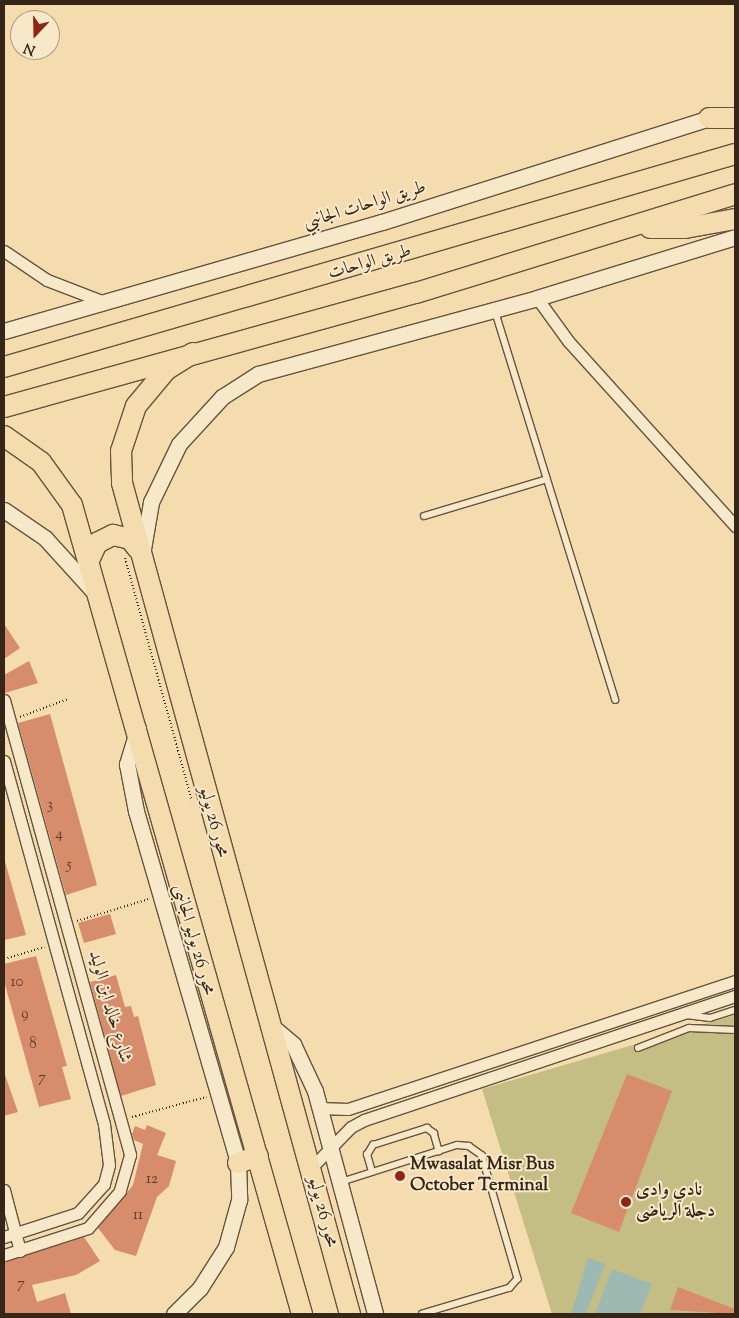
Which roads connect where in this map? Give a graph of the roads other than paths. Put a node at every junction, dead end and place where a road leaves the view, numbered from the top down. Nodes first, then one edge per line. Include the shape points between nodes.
1 (735, 111) edge
2 (709, 118) junction
3 (735, 118) edge
4 (735, 154) edge
5 (735, 194) edge
6 (735, 219) edge
7 (638, 226) junction
8 (735, 237) edge
9 (4, 251) edge
10 (537, 298) junction
11 (104, 302) junction
12 (495, 308) junction
13 (4, 331) edge
14 (193, 353) junction
15 (4, 368) edge
16 (4, 407) edge
17 (4, 436) edge
18 (547, 479) junction
19 (4, 510) edge
20 (424, 516) dead end
21 (735, 526) edge
22 (135, 556) junction
23 (90, 558) junction
24 (103, 604) junction
25 (4, 700) edge
26 (616, 700) dead end
27 (138, 727) junction
28 (4, 761) edge
29 (68, 925) junction
30 (54, 938) junction
31 (731, 982) edge
32 (733, 996) edge
33 (735, 1012) edge
34 (681, 1014) junction
35 (268, 1022) junction
36 (735, 1030) edge
37 (638, 1048) dead end
38 (416, 1084) junction
39 (419, 1100) junction
40 (319, 1108) junction
41 (122, 1120) junction
42 (104, 1124) junction
43 (329, 1148) junction
44 (439, 1151) junction
45 (258, 1156) junction
46 (238, 1163) junction
47 (310, 1169) junction
48 (372, 1172) junction
49 (339, 1183) junction
50 (4, 1190) edge
51 (16, 1233) junction
52 (4, 1237) edge
53 (20, 1250) junction
54 (4, 1253) edge
55 (174, 1314) edge
56 (302, 1314) edge
57 (350, 1314) edge
58 (375, 1314) edge
59 (423, 1314) edge

1 - 2 street, طريق الواحات الجانبي
2 - 3 highway
2 - 11 street, طريق الواحات الجانبي via 373,224
4 - 15 highway, طريق الواحات
5 - 7 highway
6 - 7 highway via 685,228
7 - 14 highway
8 - 10 street
9 - 11 street via 47,280
10 - 12 street
10 - 21 street via 569,342
11 - 13 street, طريق الواحات الجانبي
12 - 18 lane
12 - 22 street via 258,374 222,397 192,427 164,469
14 - 16 highway
14 - 22 highway, محور 26 يوليو via 155,381 136,406 124,436 122,483
17 - 23 highway via 41,462 64,490
18 - 20 lane
18 - 26 lane
19 - 24 street via 59,551
22 - 23 highway via 130,539 113,535 97,543
22 - 35 highway, محور 26 يوليو
23 - 24 highway
24 - 27 highway
25 - 29 street, شارع خالد ابن الوليد
27 - 45 highway
27 - 46 street, محور 26 يوليو الجانبى via 127,764 160,896
28 - 30 street, شارع خالد ابن الوليد
29 - 30 street
29 - 41 street, شارع خالد ابن الوليد
30 - 42 street, شارع خالد ابن الوليد
31 - 32 street
31 - 38 street
32 - 34 street
33 - 34 lane via 710,1018
34 - 39 street
35 - 40 street via 301,1058
35 - 47 highway, محور 26 يوليو
36 - 37 lane via 683,1030
38 - 39 street
38 - 40 street via 348,1109
39 - 43 street via 351,1127
40 - 43 street
41 - 42 street
41 - 53 street, شارع خالد ابن الوليد via 129,1144 128,1168 106,1212 88,1228
42 - 51 street, شارع خالد ابن الوليد via 109,1165 93,1200 60,1221
43 - 47 street
43 - 49 street
44 - 48 lane
44 - 48 lane via 429,1128 399,1137 369,1149
44 - 59 lane via 463,1145 482,1155 518,1275 510,1288
45 - 46 highway
45 - 56 highway
46 - 55 street, محور 26 يوليو الجانبى via 239,1200 226,1247 200,1288
47 - 57 highway, محور 26 يوليو
48 - 49 lane
49 - 58 street
50 - 51 street
51 - 52 street, شارع خالد ابن الوليد
51 - 53 street
53 - 54 street, شارع خالد ابن الوليد

